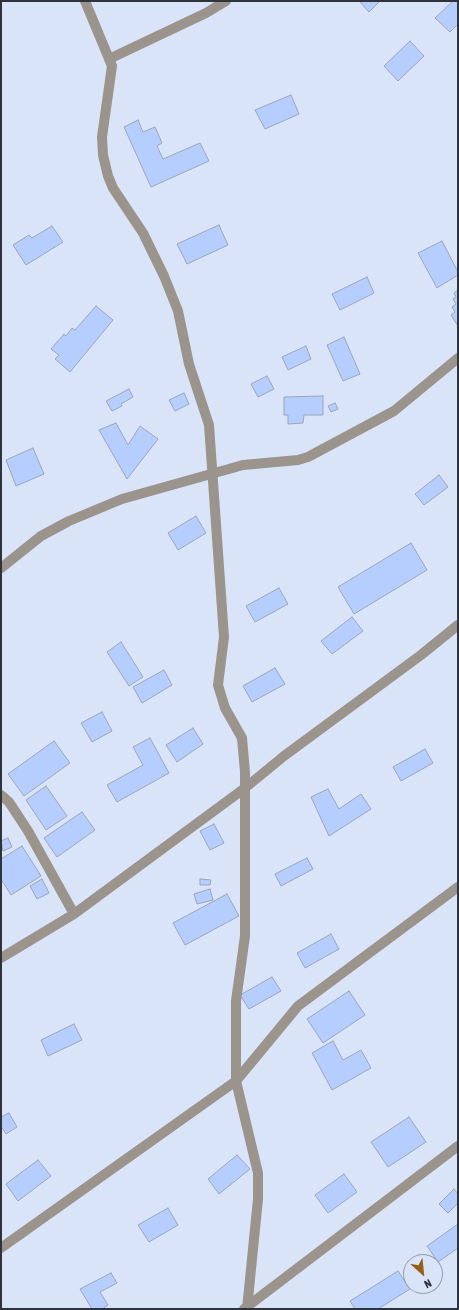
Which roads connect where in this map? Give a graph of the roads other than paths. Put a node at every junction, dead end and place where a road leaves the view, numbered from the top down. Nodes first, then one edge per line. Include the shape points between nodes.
1 (85, 1) edge
2 (226, 1) edge
3 (109, 59) junction
4 (458, 358) edge
5 (213, 472) junction
6 (1, 568) edge
7 (458, 625) edge
8 (245, 788) junction
9 (1, 795) edge
10 (458, 887) edge
11 (74, 914) junction
12 (1, 958) edge
13 (236, 1080) junction
14 (458, 1146) edge
15 (1, 1248) edge
16 (246, 1308) edge

1 - 3 street
2 - 3 street
3 - 5 street via 112,66 111,79 102,136 108,176 113,188 143,233 178,311 190,364 209,425
4 - 5 street via 394,411 308,457 243,464
5 - 6 street via 122,499 69,521 41,536
5 - 8 street via 224,637 218,685 225,708 242,738
7 - 8 street
8 - 11 street
8 - 13 street via 245,936 236,1001
9 - 11 street via 9,802 28,831
10 - 13 street via 298,1006
11 - 12 street
13 - 15 street
13 - 16 street via 258,1173 258,1199
14 - 16 street

